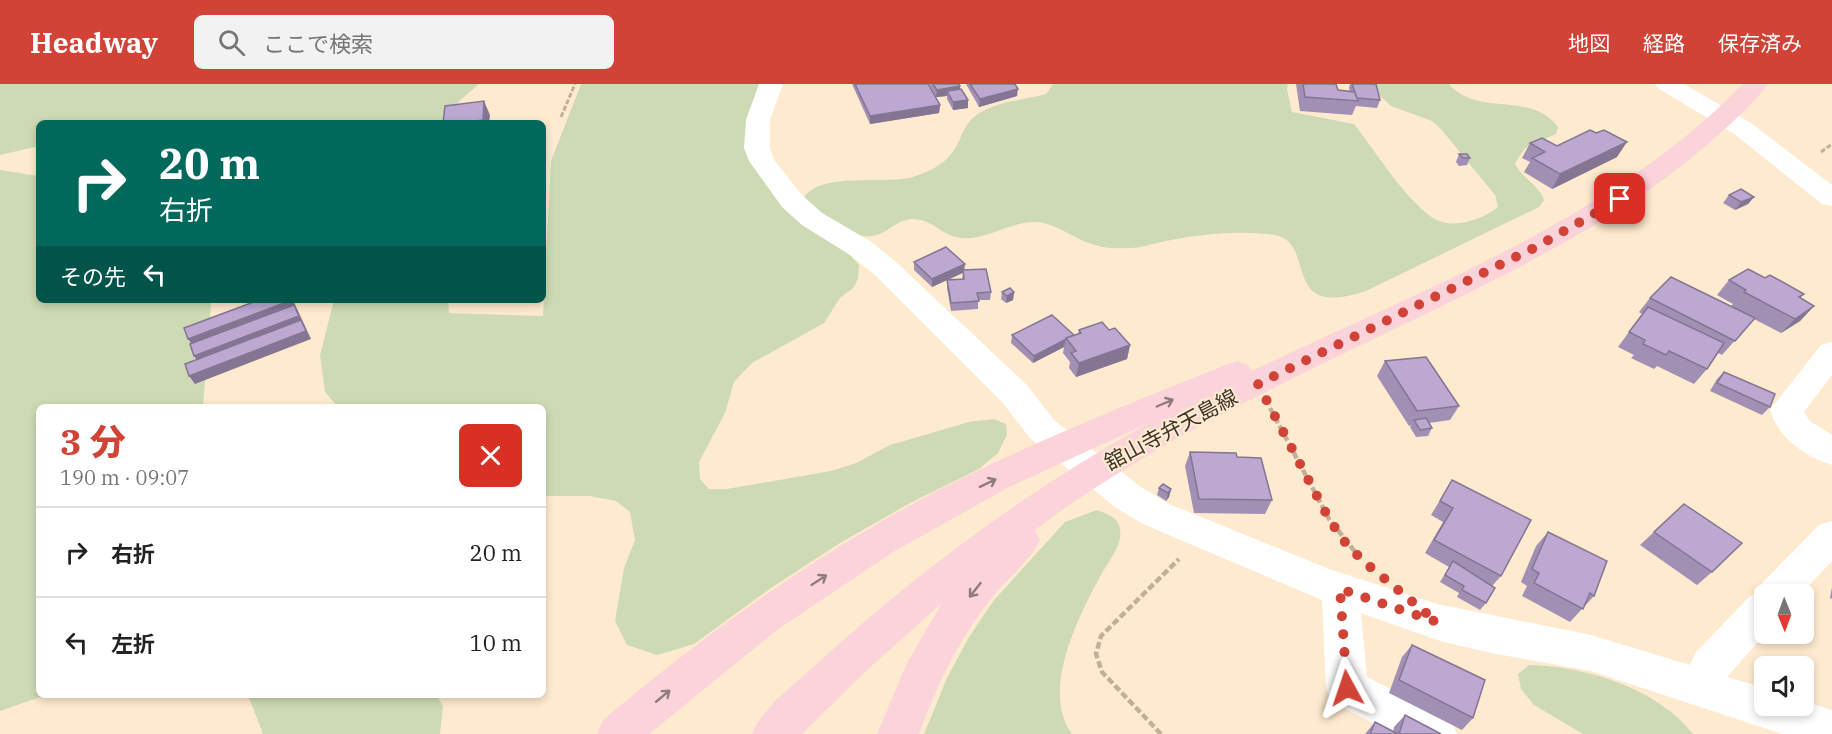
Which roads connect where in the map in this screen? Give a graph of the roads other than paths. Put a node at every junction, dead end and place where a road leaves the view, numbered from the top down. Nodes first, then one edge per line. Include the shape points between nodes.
1 (771, 84) edge
2 (1666, 84) edge
3 (1756, 84) edge
4 (1723, 116) junction
5 (1832, 198) edge
6 (1363, 333) junction
7 (1832, 353) edge
8 (1832, 452) edge
9 (1072, 486) junction
10 (1832, 536) edge
11 (1351, 575) junction
12 (1786, 584) edge
13 (1754, 619) edge
14 (1703, 688) junction
15 (1832, 730) edge
16 (618, 734) edge
17 (772, 734) edge
18 (898, 734) edge
19 (1436, 734) edge

1 - 11 street via 758,120 757,148 792,201 812,219 886,268 1014,393 1042,429 1128,497 1168,521 1203,535
2 - 4 street
3 - 4 main road, 舘山寺弁天島線
4 - 5 street
4 - 6 main road, 舘山寺弁天島線 via 1685,152 1605,209
6 - 9 main road, 舘山寺弁天島線 via 1122,455
16 -> 6 main road via 707,659 781,605 921,517 1154,407 1267,360
7 - 8 street via 1786,410 1796,429
9 - 17 main road, 舘山寺弁天島線 via 917,601
9 -> 18 main road via 975,588 926,669
10 - 12 street
11 - 14 street via 1461,629 1591,653
11 - 19 street via 1347,688
13 - 14 street via 1710,665
14 - 15 street

